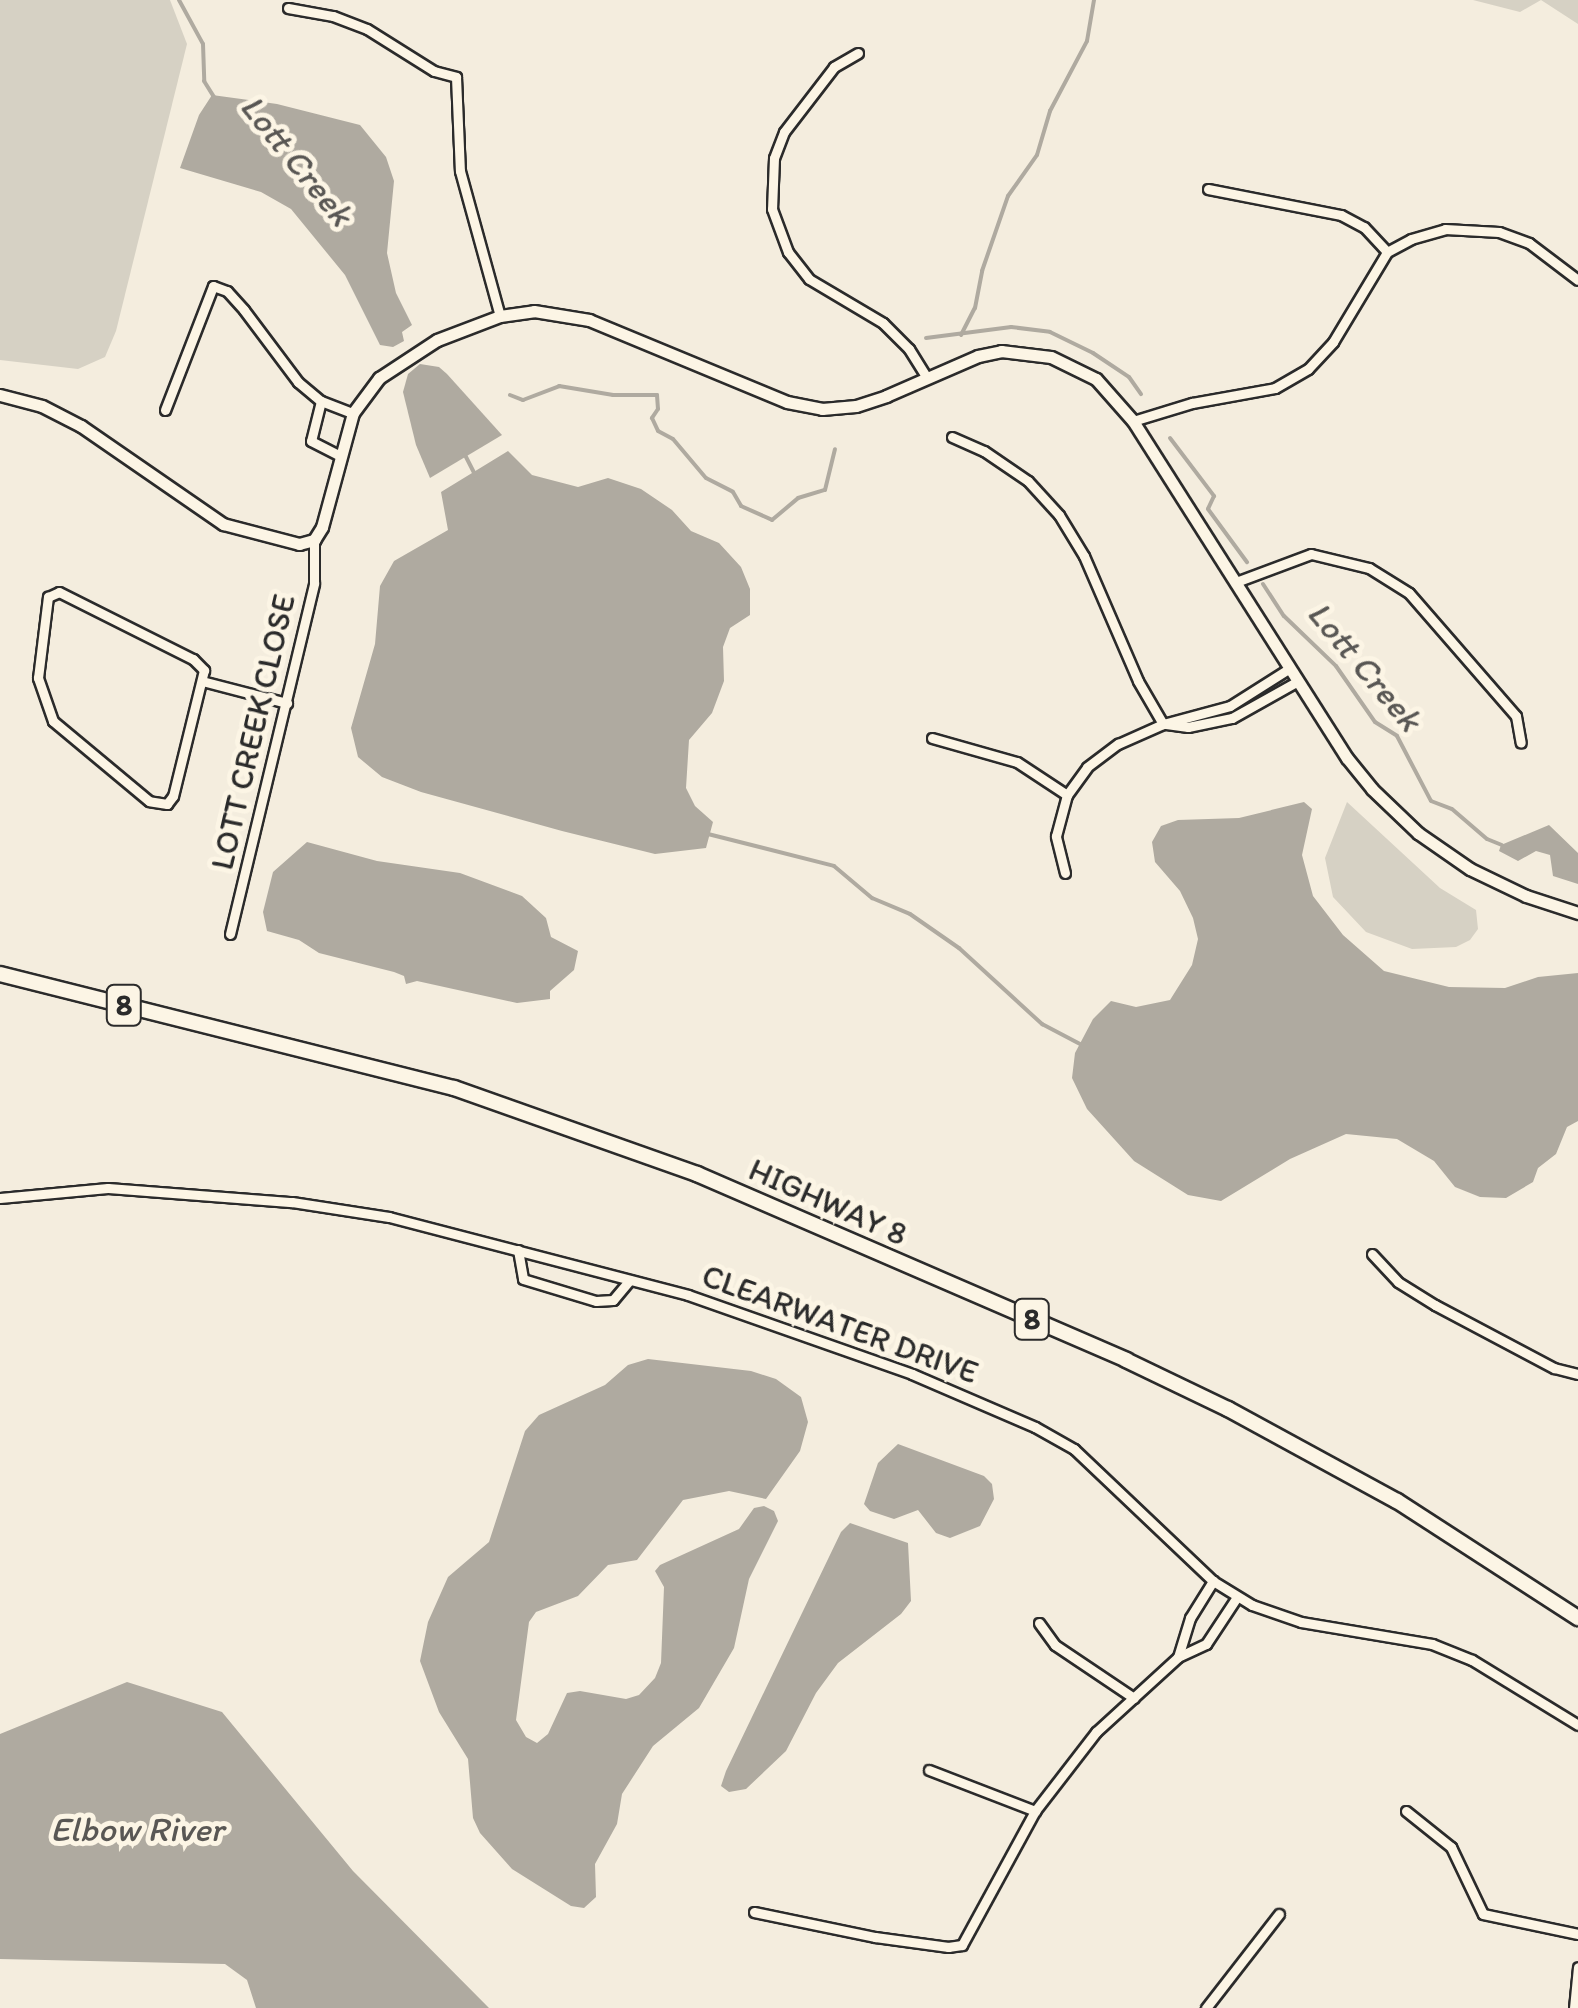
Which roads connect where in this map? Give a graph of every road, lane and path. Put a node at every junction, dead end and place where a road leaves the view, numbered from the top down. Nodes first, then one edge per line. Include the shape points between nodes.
1 (288, 8) dead end
2 (858, 52) dead end
3 (1208, 189) dead end
4 (1388, 252) junction
5 (1578, 280) edge
6 (500, 316) junction
7 (925, 376) junction
8 (0, 395) edge
9 (321, 401) junction
10 (165, 410) dead end
11 (353, 413) junction
12 (1133, 421) junction
13 (952, 437) dead end
14 (340, 456) junction
15 (314, 540) junction
16 (1236, 582) junction
17 (1290, 668) junction
18 (1298, 681) junction
19 (202, 682) junction
20 (287, 703) junction
21 (1163, 724) junction
22 (932, 738) dead end
23 (1522, 743) dead end
24 (1067, 795) junction
25 (1064, 873) dead end
26 (1578, 913) edge
27 (230, 934) dead end
28 (0, 974) edge
29 (0, 1198) edge
30 (518, 1250) junction
31 (1372, 1254) dead end
32 (630, 1280) junction
33 (1578, 1374) edge
34 (1212, 1581) junction
35 (1237, 1597) junction
36 (1578, 1618) edge
37 (1040, 1623) dead end
38 (1178, 1657) junction
39 (1134, 1698) junction
40 (1578, 1724) edge
41 (929, 1770) dead end
42 (1035, 1811) junction
43 (1406, 1811) dead end
44 (754, 1912) dead end
45 (1279, 1914) dead end
46 (1578, 1934) edge
47 (1578, 1968) edge
48 (1206, 2008) edge
49 (1574, 2008) edge

1 - 6 street via 366,28 434,71 456,77 460,171
2 - 7 street via 834,67 784,132 774,158 772,208 788,252 809,279 883,323
3 - 4 street via 1341,215
4 - 5 street via 1428,234 1470,228 1529,243
4 - 12 street via 1308,369 1275,388
6 - 7 street via 548,312 589,320 787,402 822,408 856,406
6 - 11 street via 437,340 379,378
7 - 12 street via 978,356 1028,352 1096,379
8 - 15 street via 81,426 223,524 298,544
9 - 10 street via 282,364 227,291 213,286
9 - 11 street
9 - 14 street via 311,441
11 - 14 street
12 - 16 street
13 - 21 street via 1028,481 1059,514
14 - 15 street
15 - 20 street, LOTT CREEK CLOSE via 317,570
16 - 17 street
16 - 23 street via 1311,554 1369,568 1409,593 1516,716
17 - 18 street
17 - 21 street via 1230,706
18 - 21 street via 1232,718 1188,727
18 - 26 street via 1347,758 1418,833 1497,884
19 - 19 street via 173,796 167,804 148,801 52,722 38,678 48,596 59,592 193,659 204,670
19 - 20 street
20 - 27 street, LOTT CREEK CLOSE
21 - 24 street via 1102,755
22 - 24 street via 1017,762
24 - 25 street via 1056,836
28 - 36 main road, HIGHWAY 8 / 8 via 454,1088 697,1174 1228,1409 1397,1501
29 - 30 street, CLEARWATER DRIVE via 108,1188 212,1192 389,1217
30 - 32 street, CLEARWATER DRIVE
30 - 32 street via 519,1273 527,1281 596,1301 613,1300
31 - 33 street via 1398,1282 1435,1306
32 - 34 street, CLEARWATER DRIVE via 875,1360 1035,1427 1074,1449
34 - 35 street, CLEARWATER DRIVE
34 - 38 street
35 - 38 street via 1212,1638
35 - 40 street, CLEARWATER DRIVE via 1301,1622 1432,1644 1472,1660
37 - 39 street via 1055,1644
38 - 39 street
39 - 42 street via 1096,1732
41 - 42 street
42 - 44 street via 962,1944 875,1936
43 - 46 street via 1451,1847 1483,1914
45 - 48 street
47 - 49 street

